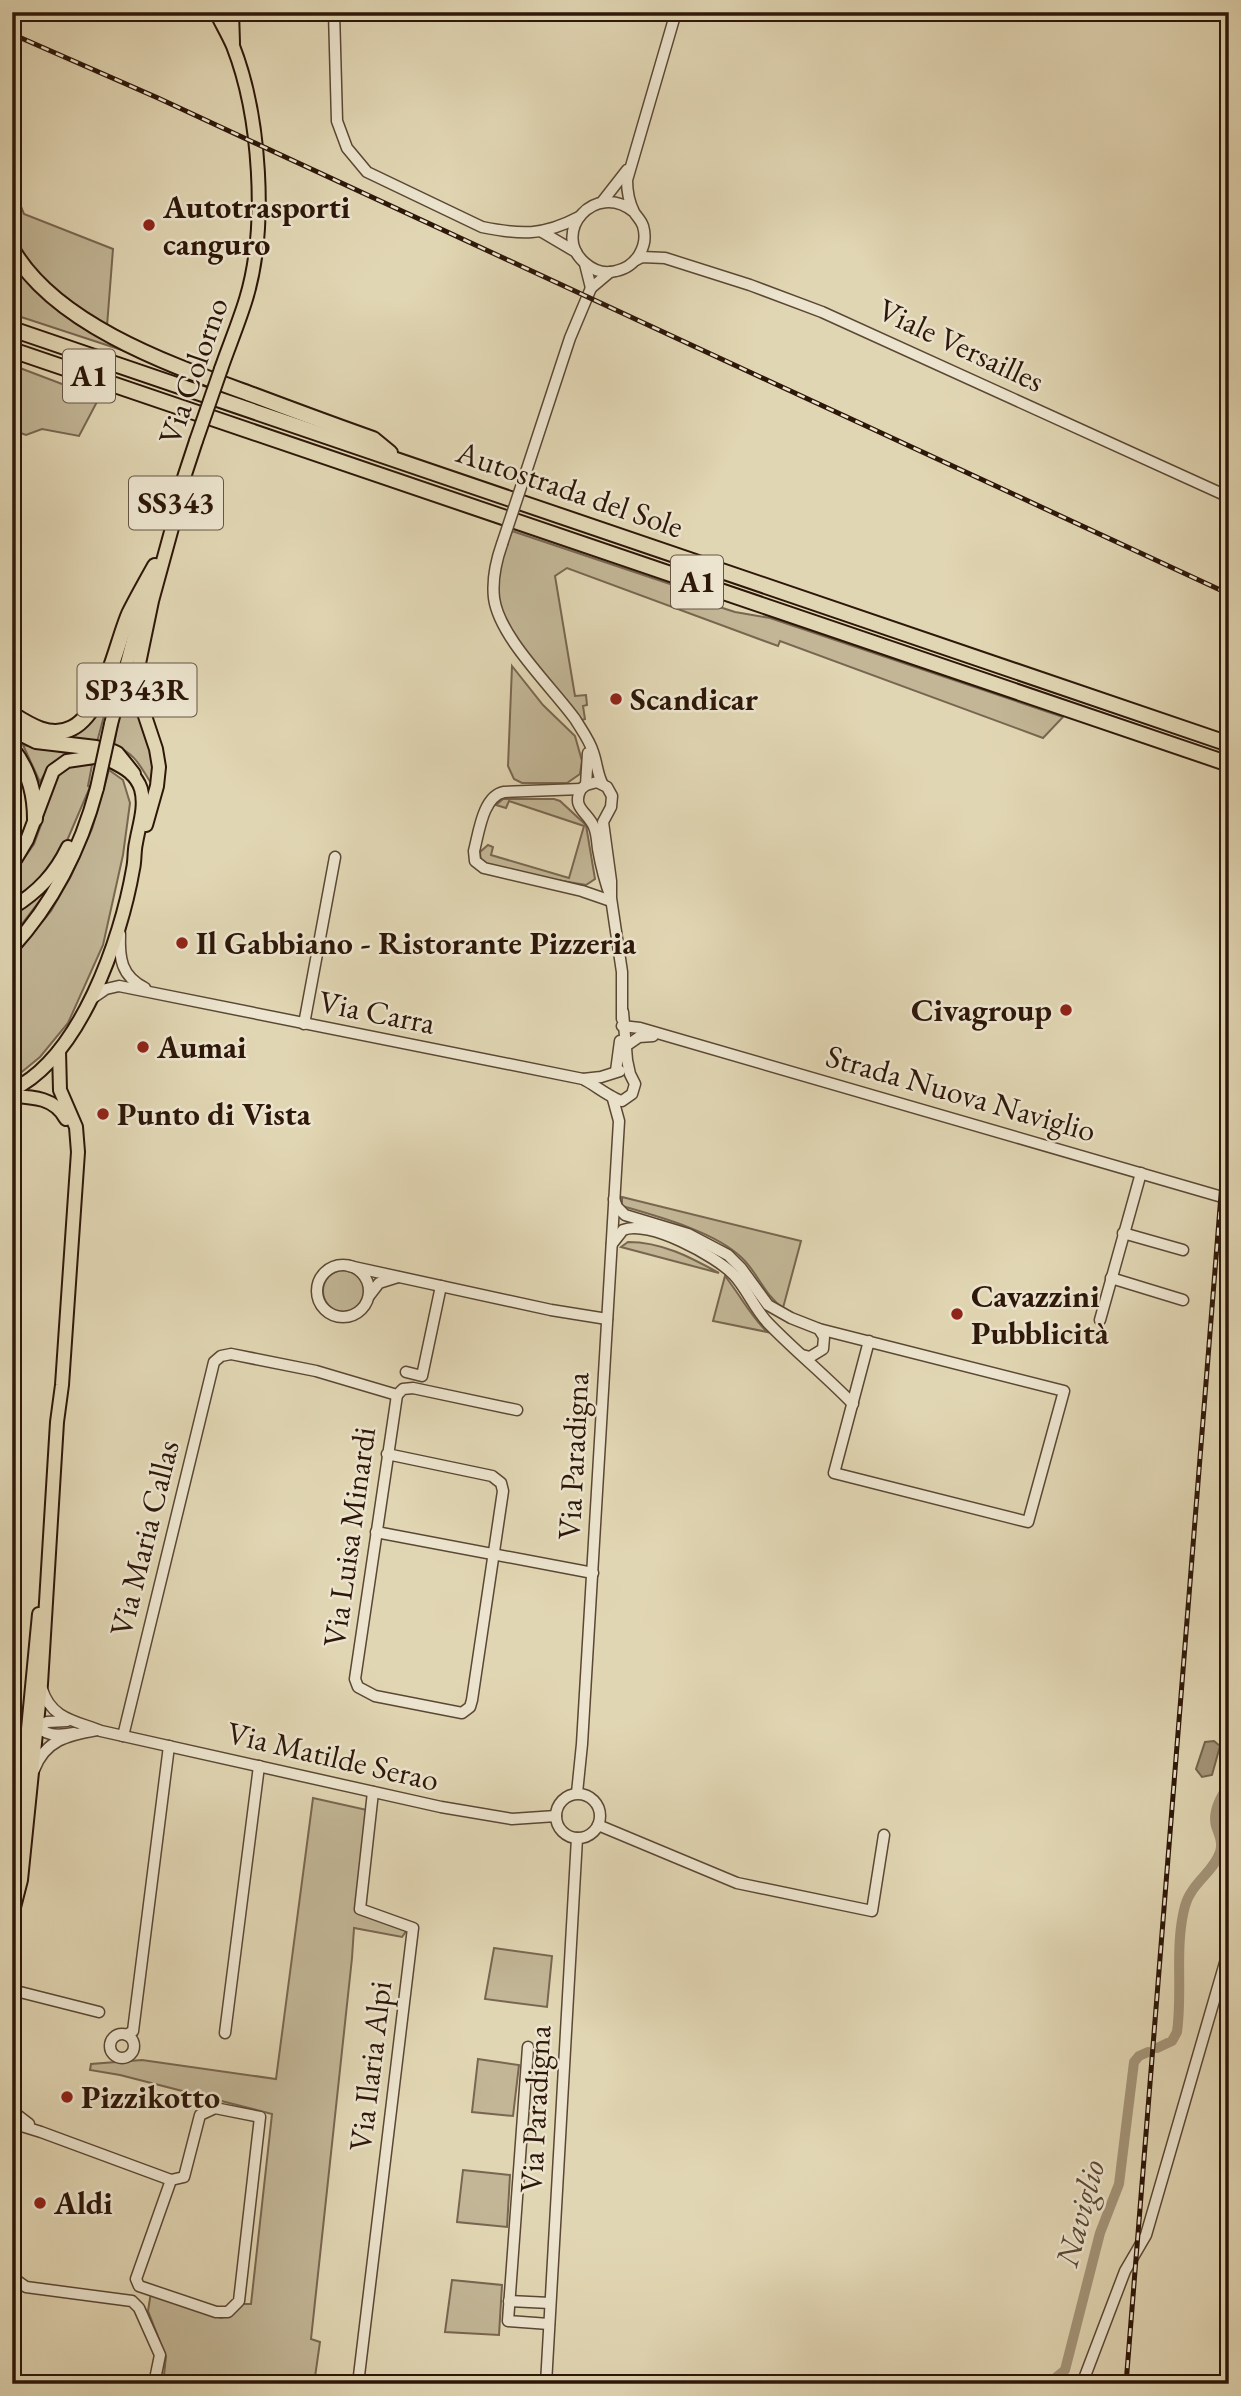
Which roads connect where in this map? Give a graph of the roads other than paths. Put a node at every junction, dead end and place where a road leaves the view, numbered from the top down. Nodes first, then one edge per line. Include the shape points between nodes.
1 (216, 12) edge
2 (232, 12) edge
3 (334, 12) edge
4 (676, 12) edge
5 (233, 46) junction
6 (629, 166) junction
7 (602, 202) junction
8 (634, 212) junction
9 (579, 216) junction
10 (542, 232) junction
11 (644, 234) junction
12 (12, 248) edge
13 (579, 256) junction
14 (665, 258) junction
15 (636, 260) junction
16 (610, 272) junction
17 (591, 288) junction
18 (12, 329) edge
19 (12, 350) edge
20 (396, 459) junction
21 (1229, 497) edge
22 (174, 509) junction
23 (155, 566) junction
24 (12, 714) edge
25 (12, 729) edge
26 (584, 735) junction
27 (1229, 744) edge
28 (12, 749) edge
29 (95, 753) joint
30 (112, 757) dead end
31 (1229, 764) edge
32 (133, 774) joint
33 (602, 783) junction
34 (583, 787) junction
35 (95, 792) junction
36 (608, 812) junction
37 (586, 815) junction
38 (35, 819) junction
39 (17, 855) edge
40 (335, 856) dead end
41 (12, 865) edge
42 (133, 869) junction
43 (611, 899) junction
44 (124, 905) junction
45 (12, 908) edge
46 (12, 948) edge
47 (161, 995) junction
48 (90, 1000) junction
49 (304, 1024) junction
50 (623, 1026) junction
51 (678, 1039) junction
52 (626, 1046) junction
53 (59, 1051) junction
54 (614, 1072) junction
55 (630, 1074) junction
56 (583, 1079) junction
57 (12, 1090) edge
58 (610, 1095) junction
59 (12, 1096) edge
60 (626, 1099) junction
61 (619, 1121) junction
62 (1140, 1173) junction
63 (614, 1199) junction
64 (1229, 1199) edge
65 (1122, 1233) junction
66 (611, 1248) junction
67 (1183, 1250) dead end
68 (349, 1266) junction
69 (399, 1277) junction
70 (1111, 1278) junction
71 (441, 1286) junction
72 (369, 1297) junction
73 (1183, 1300) dead end
74 (607, 1320) junction
75 (1100, 1320) dead end
76 (819, 1329) junction
77 (869, 1340) junction
78 (802, 1355) junction
79 (406, 1372) dead end
80 (397, 1395) junction
81 (853, 1404) junction
82 (517, 1410) dead end
83 (57, 1413) junction
84 (387, 1454) junction
85 (376, 1532) junction
86 (494, 1553) junction
87 (48, 1555) junction
88 (593, 1573) junction
89 (35, 1648) junction
90 (41, 1684) junction
91 (37, 1728) junction
92 (75, 1728) junction
93 (123, 1735) junction
94 (169, 1746) junction
95 (259, 1766) junction
96 (33, 1774) junction
97 (22, 1785) junction
98 (373, 1792) junction
99 (577, 1793) junction
100 (556, 1816) junction
101 (598, 1825) junction
102 (884, 1835) dead end
103 (577, 1838) junction
104 (15, 1899) junction
105 (12, 1915) edge
106 (1229, 1950) edge
107 (12, 1990) edge
108 (99, 2012) dead end
109 (225, 2033) dead end
110 (127, 2035) dead end
111 (528, 2047) dead end
112 (12, 2111) edge
113 (12, 2123) edge
114 (41, 2132) junction
115 (170, 2180) junction
116 (16, 2280) edge
117 (509, 2301) junction
118 (550, 2303) junction
119 (549, 2324) junction
120 (154, 2384) edge
121 (358, 2384) edge
122 (546, 2384) edge
123 (1082, 2384) edge

1 - 5 main road, Via Colorno / SS343
2 - 5 main road, Via Colorno / SS343
3 - 10 street via 337,121 359,164 482,227
4 - 6 street
5 - 22 main road, Via Colorno / SS343, bridge via 252,125 258,228 246,298
6 - 7 street
6 - 8 street via 627,194
7 - 8 street via 620,203
7 - 9 street
8 - 11 street
9 - 10 street
9 - 13 street via 573,234
10 - 13 street
11 - 14 street
11 - 15 street
12 - 20 highway via 63,306 112,335 170,365 373,439
13 - 16 street via 595,270
13 - 17 street via 587,266
14 - 15 street, Viale Versailles
14 - 21 street, Viale Versailles via 858,327
15 - 16 street
16 - 17 street
17 - 26 street, bridge via 502,544 494,589 499,617 509,635
18 - 20 highway, Autostrada del Sole / A1
19 - 31 highway, Autostrada del Sole / A1
20 - 27 highway, Autostrada del Sole / A1
22 - 23 main road, Via Colorno / SS343
22 - 42 main road, SP343R via 137,673 138,695 159,772
23 - 24 highway via 130,614 100,691 82,721 64,731 42,730
23 - 35 main road, Via Colorno, bridge
25 - 29 highway via 36,741
26 - 33 street
26 - 34 street via 589,765
28 - 38 highway via 30,780
29 - 38 main road, SP343R via 52,771
30 - 32 highway via 117,754
32 - 42 main road, SP343R via 142,802
33 - 34 street
33 - 36 street via 611,791 613,802
34 - 37 street via 577,800
34 - 43 street via 496,794 489,803 474,857 484,868
35 - 45 main road via 52,875
35 - 46 main road via 60,882
36 - 37 street via 598,817
36 - 43 street via 603,822
37 - 43 street via 596,831
38 - 39 main road, SP343R
39 - 41 main road, SP343R
40 - 49 street
42 - 44 main road, SP343R
43 - 50 street via 622,972
44 - 47 street, Via Carra via 120,962 136,983
44 - 48 main road, SP343R
47 - 48 street, Via Carra via 119,986
47 - 49 street, Via Carra
48 - 53 main road, SP343R
49 - 56 street, Via Carra
50 - 51 street, Strada Nuova Naviglio
50 - 52 street
50 - 54 street
51 - 52 street, Strada Nuova Naviglio via 644,1035
51 - 62 street, Strada Nuova Naviglio
52 - 55 street
53 - 57 main road, SP343R
53 - 83 main road via 60,1090 76,1127 78,1145
54 - 55 street
54 - 56 street, Via Carra
54 - 58 street via 606,1082
55 - 60 street via 635,1087
56 - 58 street, Via Carra
58 - 60 street
58 - 61 street
59 - 83 main road via 54,1104 66,1117 71,1134 56,1346
60 - 61 street
61 - 63 street, Via Paradigna
62 - 64 street, Strada Nuova Naviglio
62 - 65 street
63 - 66 street, Via Paradigna
63 - 76 street via 624,1214 688,1234 728,1255 768,1305
65 - 67 street
65 - 70 street
66 - 74 street, Via Paradigna
66 - 78 street via 620,1233 637,1228 710,1256 733,1274 763,1317
68 - 69 street
68 - 72 street via 366,1278
68 - 72 street via 337,1266 322,1276 317,1288 322,1305 335,1316 349,1317 360,1311
69 - 71 street
69 - 72 street via 379,1283
70 - 73 street
70 - 75 street
71 - 74 street
71 - 79 street via 422,1376
74 - 88 street, Via Paradigna
76 - 77 street
76 - 78 street via 823,1349 810,1357
77 - 81 street
77 - 81 street via 1064,1391 1028,1522 834,1473
78 - 81 street
80 - 82 street via 413,1388
80 - 84 street, Via Luisa Minardi
80 - 93 street, Via Maria Callas via 316,1371 231,1354 214,1362
83 - 87 main road
84 - 85 street, Via Luisa Minardi
84 - 86 street via 492,1476 501,1483
85 - 86 street
85 - 86 street, Via Luisa Minardi via 355,1679 358,1687 375,1696 454,1712 470,1707
86 - 88 street
87 - 89 main road
87 - 90 main road
88 - 99 street, Via Paradigna
89 - 91 street via 33,1719
89 - 97 main road
90 - 91 main road
90 - 92 street, Via Matilde Serao via 52,1708
91 - 92 street, Via Matilde Serao via 53,1721
91 - 96 main road
91 - 97 street via 32,1733
92 - 93 street, Via Matilde Serao
92 - 96 street via 48,1749
93 - 94 street, Via Matilde Serao
94 - 95 street, Via Matilde Serao
94 - 110 street via 134,2025 132,2034
95 - 98 street, Via Matilde Serao
95 - 109 street
96 - 104 main road
97 - 104 main road
98 - 100 street, Via Matilde Serao via 512,1819
98 - 121 street, Via Ilaria Alpi via 360,1909 413,1928
99 - 100 street via 559,1804
99 - 101 street via 597,1805
100 - 103 street via 561,1829
101 - 102 street via 737,1883 872,1911
101 - 103 street via 592,1833
103 - 118 street, Via Paradigna
104 - 105 main road
106 - 123 street via 1146,2235 1125,2271
107 - 108 street
111 - 117 street
112 - 114 street
113 - 114 street
114 - 115 street
115 - 115 street via 136,2279 139,2286 228,2312 239,2301 260,2117 215,2108 200,2115 184,2177
116 - 120 street via 26,2287 132,2301 160,2355
117 - 118 street
117 - 119 street via 508,2321
118 - 119 street, Via Paradigna
119 - 122 street, Via Paradigna

